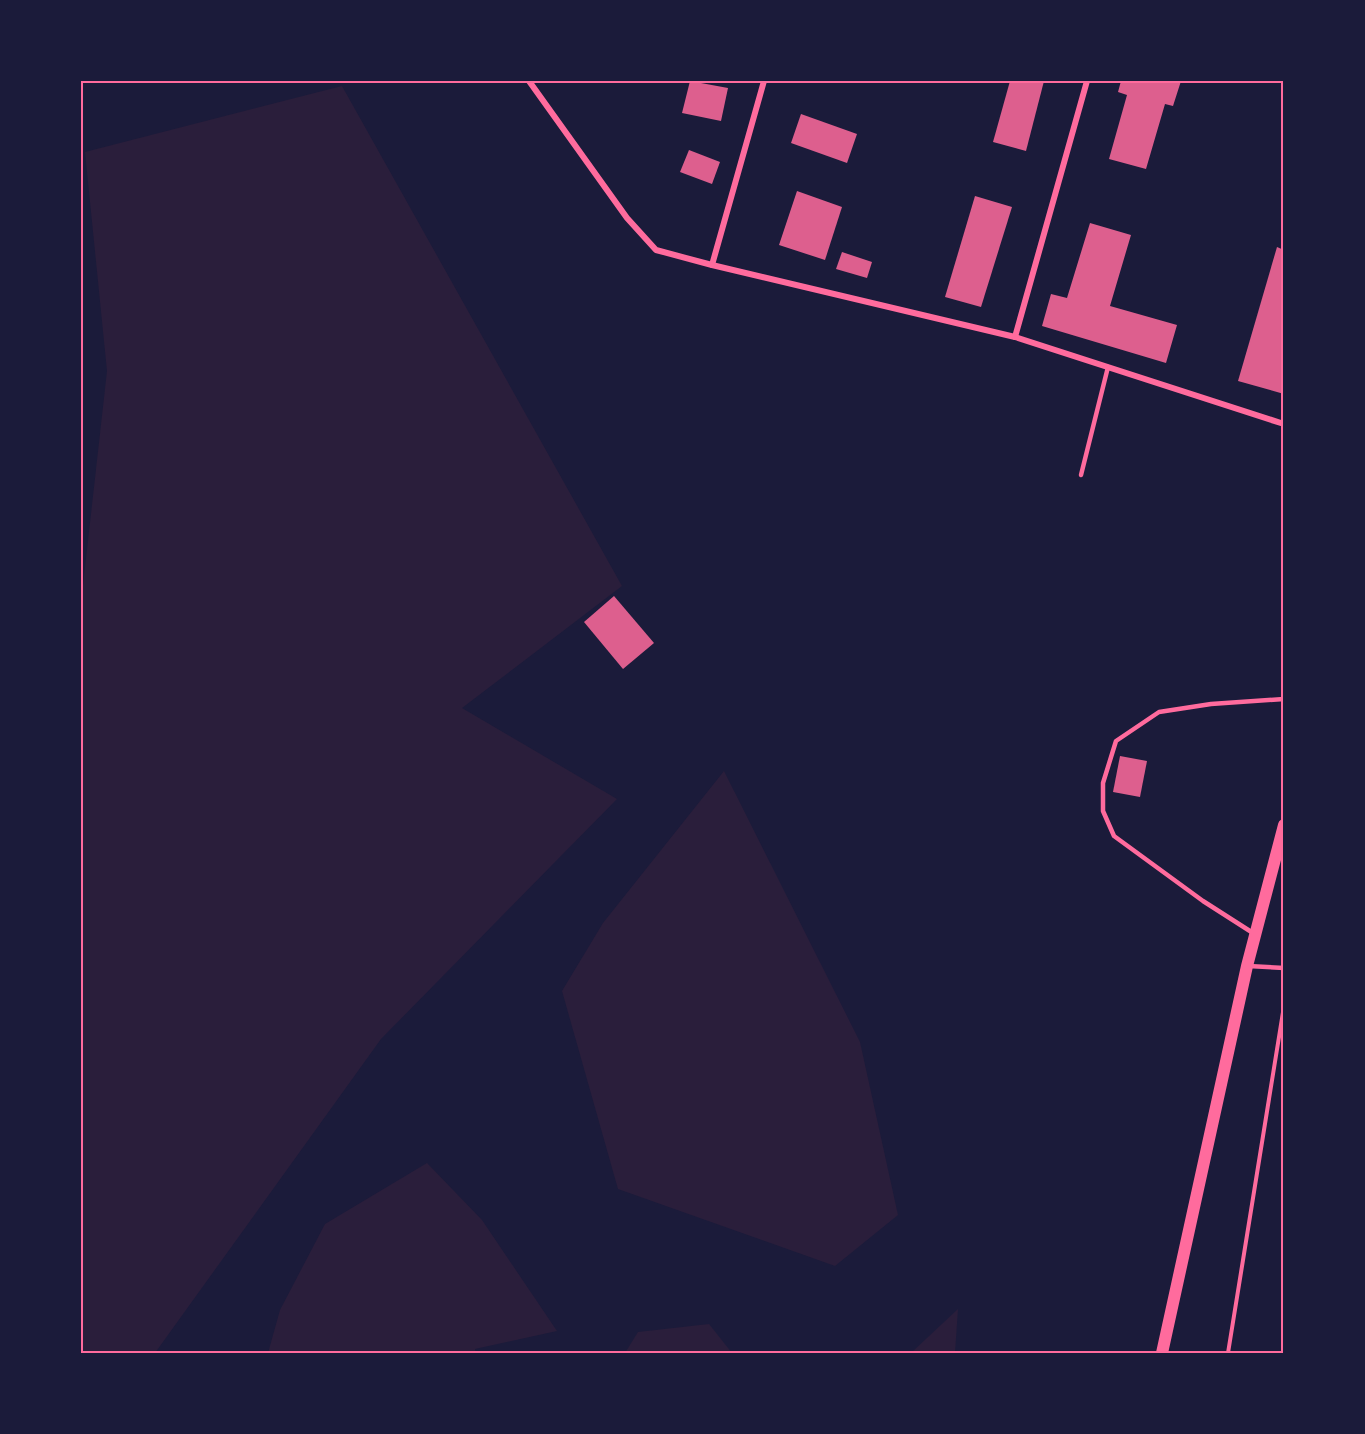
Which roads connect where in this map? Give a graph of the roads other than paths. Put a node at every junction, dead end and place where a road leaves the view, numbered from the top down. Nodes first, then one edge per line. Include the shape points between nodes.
1 (529, 81) edge
2 (764, 81) edge
3 (1087, 81) edge
4 (712, 265) junction
5 (1015, 337) junction
6 (1108, 367) junction
7 (1284, 424) edge
8 (1081, 475) dead end
9 (1284, 699) edge
10 (1284, 825) edge
11 (1256, 935) junction
12 (1247, 966) junction
13 (1284, 969) edge
14 (1162, 1353) edge

1 - 4 street via 627,218 656,250
2 - 4 street
3 - 5 street
4 - 5 street
5 - 6 street
6 - 7 street
6 - 8 lane
9 - 11 lane via 1159,712 1116,741 1102,783 1102,811 1114,836
10 - 11 main road
11 - 12 main road
12 - 13 lane
12 - 14 main road

